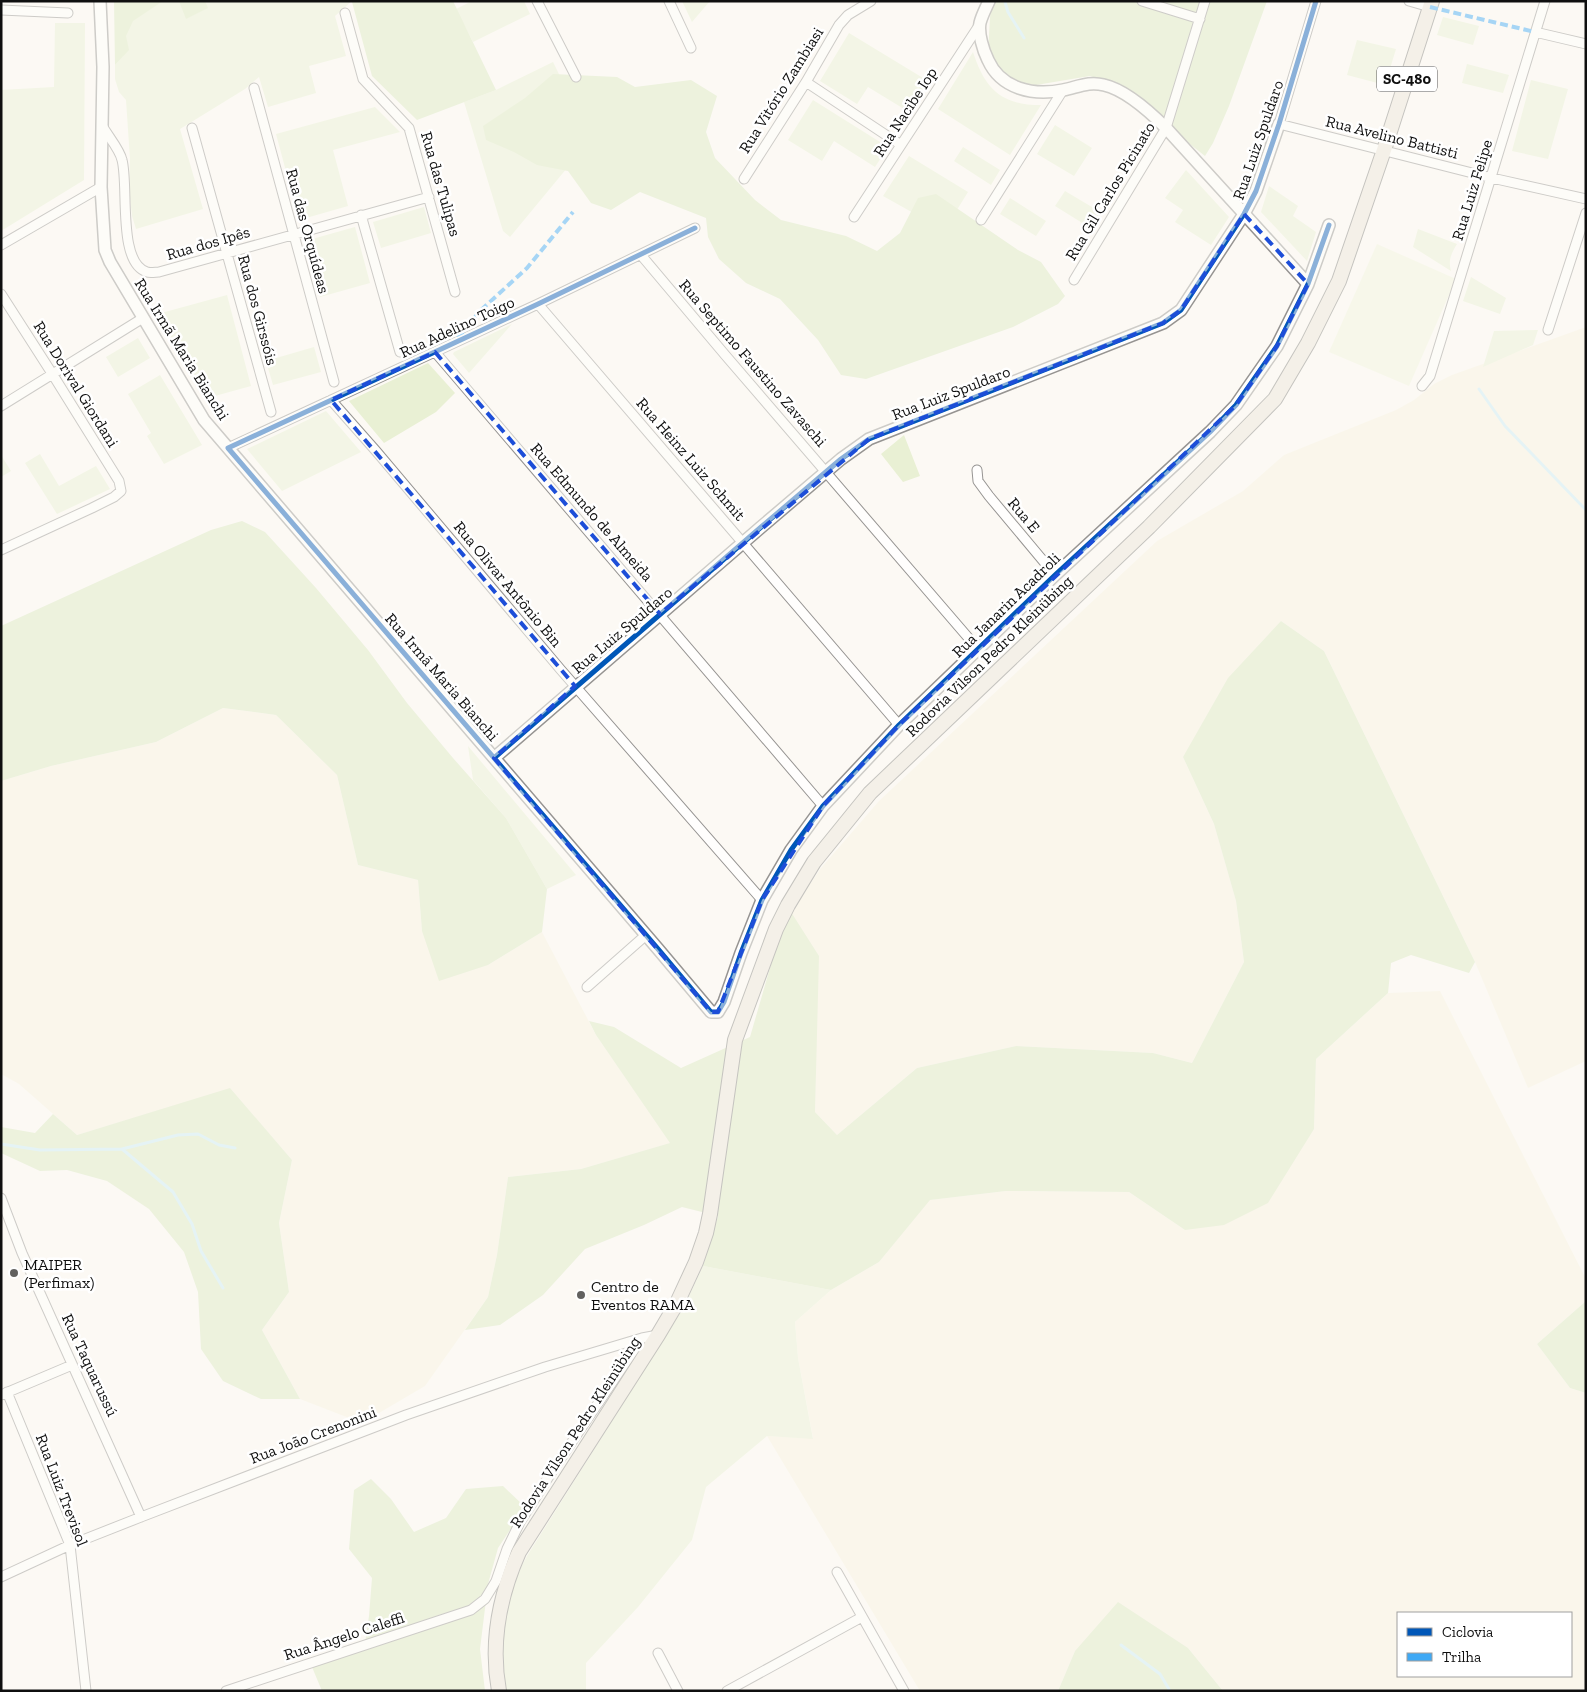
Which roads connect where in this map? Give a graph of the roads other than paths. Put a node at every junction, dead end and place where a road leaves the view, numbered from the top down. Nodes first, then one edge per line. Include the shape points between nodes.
1 (100, 1) edge
2 (537, 1) edge
3 (669, 1) edge
4 (871, 1) edge
5 (989, 1) edge
6 (1142, 1) edge
7 (1205, 1) edge
8 (1316, 1) edge
9 (1409, 1) edge
10 (1545, 1) edge
11 (1431, 4) edge
12 (1, 10) edge
13 (68, 13) dead end
14 (345, 13) dead end
15 (1200, 19) junction
16 (980, 24) junction
17 (1535, 32) junction
18 (1586, 44) edge
19 (691, 48) dead end
20 (576, 77) dead end
21 (806, 82) junction
22 (254, 88) dead end
23 (1063, 90) junction
24 (1279, 124) junction
25 (103, 126) junction
26 (192, 128) dead end
27 (1166, 128) junction
28 (901, 145) junction
29 (1384, 150) junction
30 (1492, 178) junction
31 (744, 179) dead end
32 (101, 187) junction
33 (429, 197) junction
34 (1586, 199) edge
35 (1586, 213) edge
36 (1244, 214) junction
37 (361, 216) junction
38 (854, 216) dead end
39 (982, 220) dead end
40 (1329, 225) dead end
41 (695, 228) dead end
42 (294, 234) junction
43 (1, 245) edge
44 (227, 252) junction
45 (641, 255) junction
46 (1074, 280) dead end
47 (1308, 284) junction
48 (455, 292) dead end
49 (1, 294) edge
50 (538, 304) junction
51 (143, 318) junction
52 (1548, 330) dead end
53 (400, 352) dead end
54 (435, 352) junction
55 (53, 374) junction
56 (334, 382) dead end
57 (1422, 386) dead end
58 (330, 400) junction
59 (1, 406) edge
60 (271, 412) dead end
61 (228, 448) junction
62 (977, 470) dead end
63 (826, 472) junction
64 (743, 542) junction
65 (1, 550) edge
66 (1055, 575) junction
67 (660, 614) junction
68 (978, 649) junction
69 (576, 686) junction
70 (899, 725) junction
71 (494, 758) junction
72 (823, 806) junction
73 (762, 900) junction
74 (646, 935) junction
75 (588, 988) dead end
76 (714, 1013) joint
77 (1, 1198) edge
78 (658, 1335) junction
79 (642, 1338) junction
80 (72, 1366) junction
81 (4, 1393) edge
82 (141, 1517) junction
83 (70, 1545) junction
84 (837, 1572) dead end
85 (1, 1577) edge
86 (862, 1617) junction
87 (658, 1653) dead end
88 (86, 1691) edge
89 (226, 1691) edge
90 (499, 1691) edge
91 (678, 1691) edge
92 (727, 1691) edge
93 (904, 1691) edge

1 - 25 street, Rua Irmã Maria Bianchi
2 - 20 street
3 - 19 street
4 - 21 street, Rua Vitório Zambiasi via 848,15 839,25
5 - 16 street
6 - 15 street
7 - 15 street, Rua Gil Carlos Picinato
8 - 24 street, Rua Luiz Spuldaro
9 - 11 street
10 - 17 street, Rua Luiz Felipe
11 - 29 main road, Rodovia Vilson Pedro Kleinübing / SC-480
12 - 13 street
14 - 33 street, Rua das Tulipas via 363,79 409,128
15 - 27 street, Rua Gil Carlos Picinato
16 - 23 street via 986,57 1003,79 1024,90
16 - 28 street, Rua Nacibe Iop
17 - 18 street
17 - 30 street, Rua Luiz Felipe
21 - 28 street
21 - 31 street, Rua Vitório Zambiasi
22 - 42 street, Rua das Orquídeas
23 - 27 street via 1090,83 1114,88 1151,113
23 - 39 street
24 - 29 street, Rua Avelino Battisti
24 - 36 street, Rua Luiz Spuldaro via 1256,191
25 - 32 street, Rua Irmã Maria Bianchi
25 - 44 street, Rua dos Ipês via 122,159 128,238 138,266 148,272 159,272
26 - 44 street, Rua dos Girssóis
27 - 36 street
27 - 46 street, Rua Gil Carlos Picinato
28 - 38 street, Rua Nacibe Iop
29 - 30 street, Rua Avelino Battisti
29 - 78 main road, Rodovia Vilson Pedro Kleinübing / SC-480 via 1338,281 1308,343 1275,399 1149,527 870,793 814,862 776,930 734,1040 708,1223 696,1262
30 - 34 street, Rua Avelino Battisti
30 - 57 street, Rua Luiz Felipe via 1430,376
32 - 43 street
32 - 51 street, Rua Irmã Maria Bianchi via 105,250
33 - 37 street, Rua dos Ipês
33 - 48 street, Rua das Tulipas
35 - 52 street
36 - 47 street
36 - 63 street, Rua Luiz Spuldaro via 1181,310 1163,323 869,439
37 - 42 street, Rua dos Ipês
37 - 53 street
40 - 47 street, Rua Janarin Acadroli
41 - 45 street, Rua Adelino Toigo
42 - 44 street, Rua dos Ipês
42 - 56 street, Rua das Orquídeas
44 - 60 street, Rua dos Girssóis
45 - 50 street, Rua Adelino Toigo
45 - 63 street, Rua Septimo Faustino Zavaschi
47 - 66 street, Rua Janarin Acadroli via 1277,346 1236,405
49 - 55 street, Rua Dorival Giordani
50 - 54 street, Rua Adelino Toigo
50 - 64 street, Rua Heinz Luiz Schmit
51 - 55 street
51 - 61 street, Rua Irmã Maria Bianchi via 204,420
54 - 58 street, Rua Adelino Toigo
54 - 67 street, Rua Edmundo de Almeida
55 - 59 street
55 - 65 street, Rua Dorival Giordani via 119,481 120,491 99,505
58 - 61 street, Rua Adelino Toigo
58 - 69 street, Rua Olivar Antônio Bin
61 - 71 street, Rua Irmã Maria Bianchi
62 - 66 street, Rua E via 978,481 989,496
63 - 64 street, Rua Luiz Spuldaro
63 - 68 street, Rua Septimo Faustino Zavaschi
64 - 67 street, Rua Luiz Spuldaro
64 - 70 street, Rua Heinz Luiz Schmit
66 - 68 street, Rua Janarin Acadroli
67 - 69 street, Rua Luiz Spuldaro
67 - 72 street, Rua Edmundo de Almeida
68 - 70 street, Rua Janarin Acadroli
69 - 71 street, Rua Luiz Spuldaro
69 - 73 street, Rua Olivar Antônio Bin
70 - 72 street, Rua Janarin Acadroli
71 - 74 street, Rua Irmã Maria Bianchi
72 - 73 street, Rua Janarin Acadroli via 791,850
73 - 76 street, Rua Janarin Acadroli via 724,1002
74 - 75 street
74 - 76 street, Rua Irmã Maria Bianchi
77 - 80 street, Rua Taquarussú
78 - 79 street, Rua João Crenonini
78 - 90 main road, Rodovia Vilson Pedro Kleinübing / SC-480 via 519,1552 500,1605 495,1642
79 - 82 street, Rua João Crenonini via 545,1367 406,1416
79 - 89 street, Rua Ângelo Caleffi via 520,1522 485,1599 471,1610
80 - 81 street
80 - 82 street, Rua Taquarussú
81 - 83 street, Rua Luiz Trevisol
82 - 83 street, Rua João Crenonini
83 - 85 street, Rua João Crenonini
83 - 88 street, Rua Luiz Trevisol
84 - 86 street
86 - 92 street
86 - 93 street
87 - 91 street

